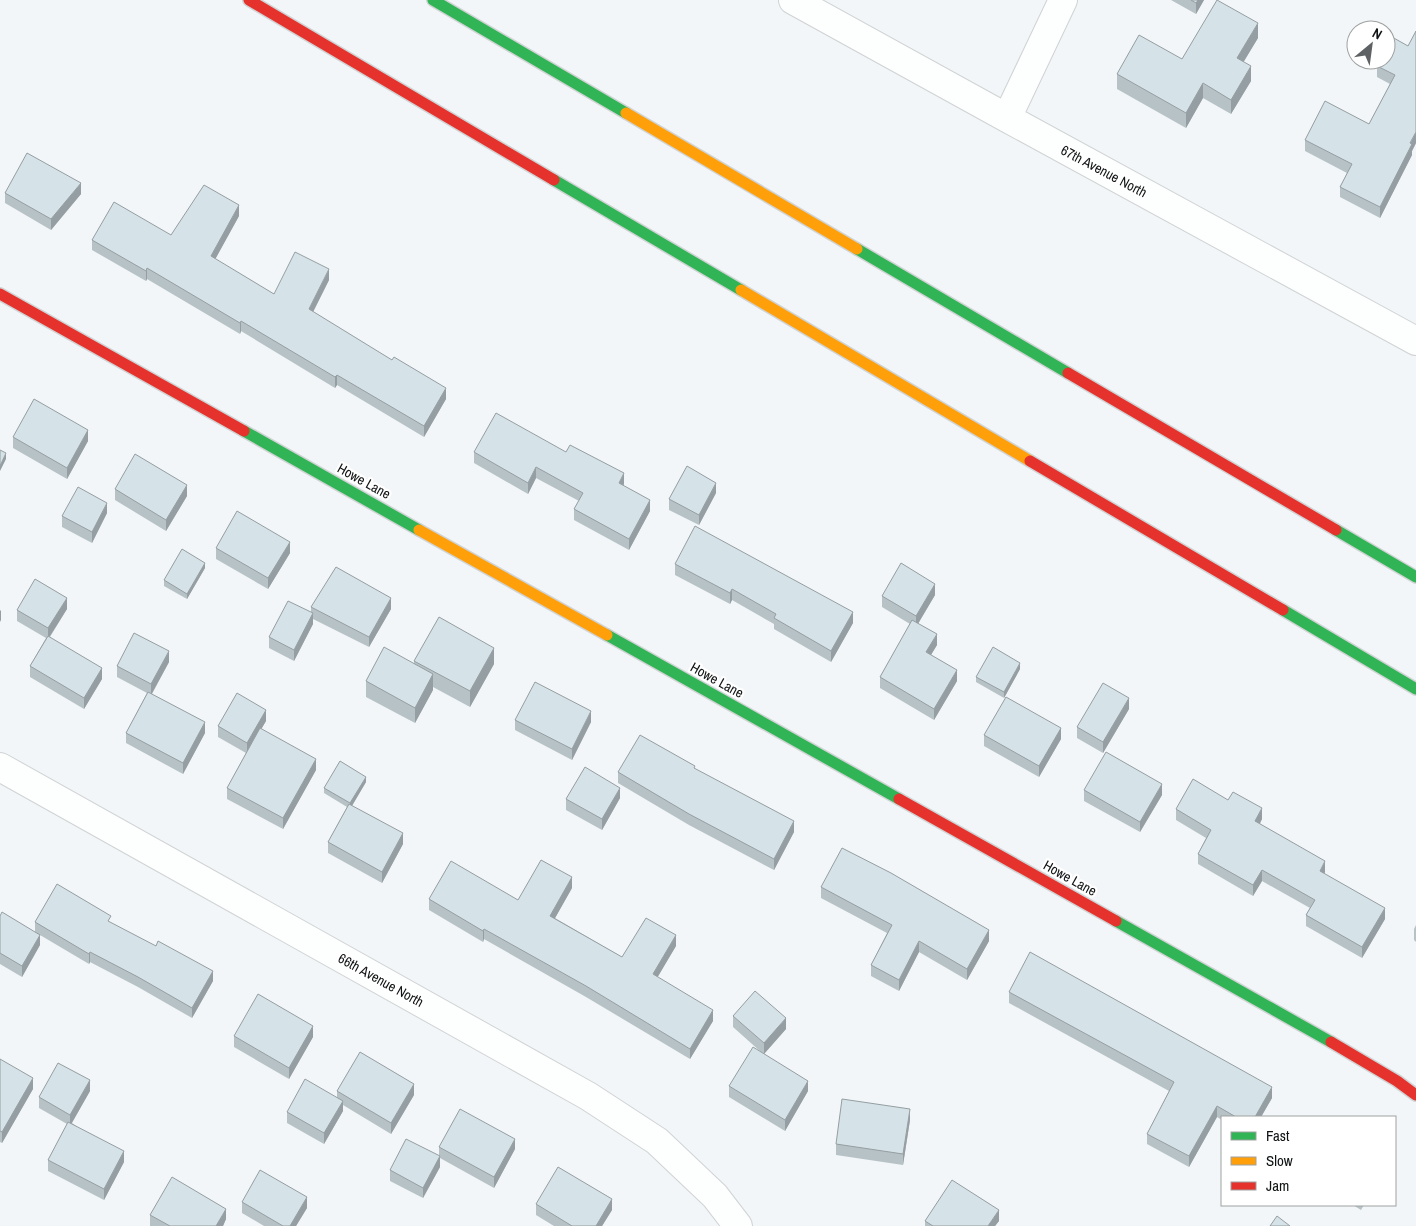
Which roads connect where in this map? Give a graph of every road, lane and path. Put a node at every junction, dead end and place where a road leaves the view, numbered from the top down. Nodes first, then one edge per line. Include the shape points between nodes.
1 (249, 0) edge
2 (433, 0) edge
3 (793, 0) edge
4 (1063, 0) edge
5 (1007, 118) junction
6 (0, 294) edge
7 (1416, 341) edge
8 (1416, 578) edge
9 (1416, 689) edge
10 (0, 767) edge
11 (1416, 1095) edge
12 (738, 1226) edge

1 - 9 main road
2 - 8 main road
3 - 5 street, 67th Avenue North
4 - 5 street
5 - 7 street, 67th Avenue North
6 - 11 main road, Howe Lane via 1306,1028
10 - 12 street, 66th Avenue North via 588,1096 658,1141 715,1196

